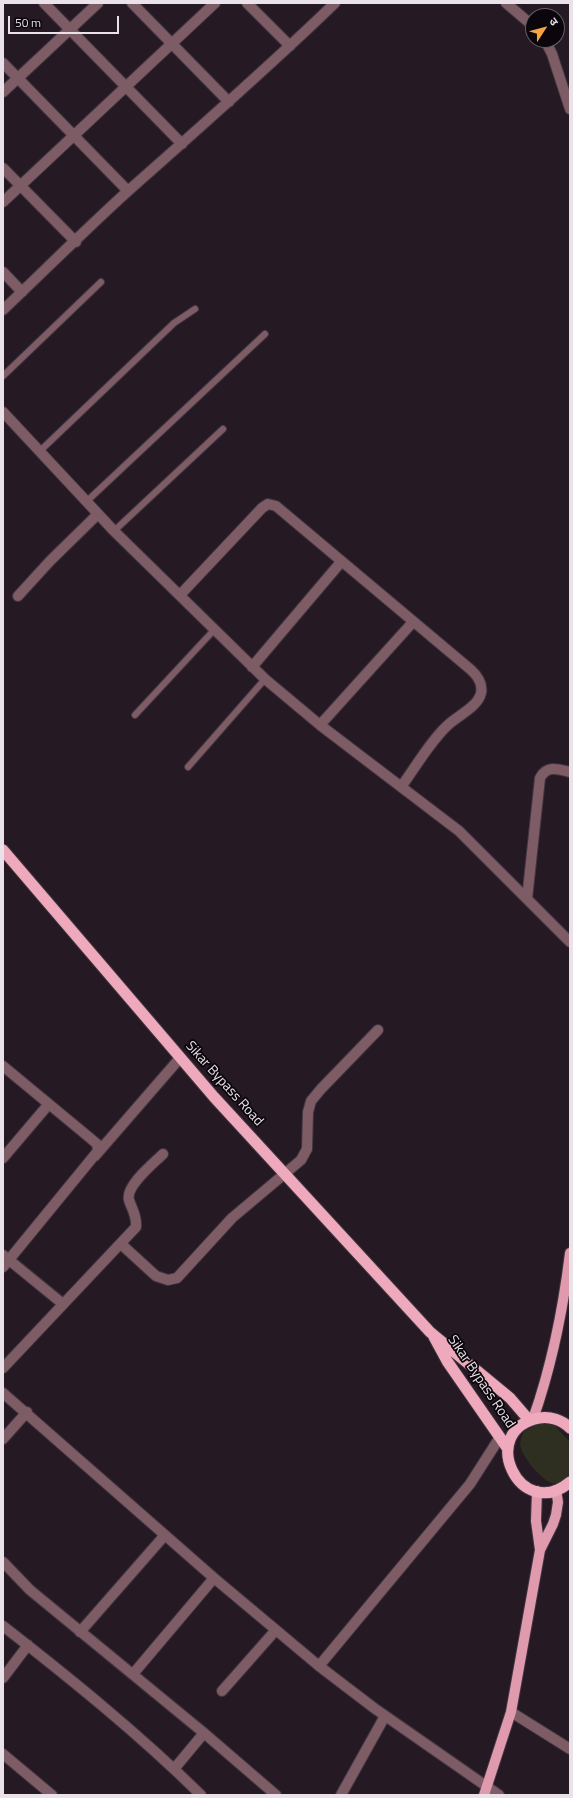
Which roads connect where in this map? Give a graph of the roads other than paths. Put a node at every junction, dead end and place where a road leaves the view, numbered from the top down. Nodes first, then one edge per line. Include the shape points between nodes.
1 (44, 3) edge
2 (98, 3) edge
3 (132, 3) edge
4 (215, 3) edge
5 (247, 3) edge
6 (334, 3) edge
7 (506, 3) edge
8 (525, 19) edge
9 (68, 30) junction
10 (172, 44) junction
11 (290, 46) junction
12 (549, 48) edge
13 (3, 63) edge
14 (18, 78) junction
15 (126, 88) junction
16 (3, 92) edge
17 (229, 102) junction
18 (570, 109) edge
19 (74, 136) junction
20 (182, 144) junction
21 (3, 168) edge
22 (20, 186) junction
23 (128, 192) junction
24 (3, 202) edge
25 (76, 242) junction
26 (3, 272) edge
27 (101, 282) dead end
28 (22, 292) junction
29 (195, 309) dead end
30 (3, 310) edge
31 (265, 334) dead end
32 (3, 376) edge
33 (3, 412) edge
34 (223, 429) dead end
35 (40, 451) junction
36 (86, 502) junction
37 (98, 514) junction
38 (114, 531) junction
39 (341, 562) junction
40 (180, 595) junction
41 (18, 596) dead end
42 (413, 622) junction
43 (214, 630) junction
44 (252, 667) junction
45 (265, 680) junction
46 (135, 715) dead end
47 (320, 725) junction
48 (188, 767) dead end
49 (570, 772) edge
50 (401, 787) junction
51 (3, 850) edge
52 (527, 899) junction
53 (570, 942) edge
54 (378, 1030) dead end
55 (180, 1058) junction
56 (3, 1066) edge
57 (48, 1105) junction
58 (163, 1154) dead end
59 (3, 1158) edge
60 (94, 1158) junction
61 (286, 1174) junction
62 (121, 1244) junction
63 (570, 1253) edge
64 (5, 1260) edge
65 (63, 1304) junction
66 (430, 1332) junction
67 (3, 1368) edge
68 (3, 1393) edge
69 (27, 1412) junction
70 (531, 1419) junction
71 (570, 1428) edge
72 (500, 1437) junction
73 (3, 1439) edge
74 (508, 1449) junction
75 (563, 1487) edge
76 (537, 1491) junction
77 (570, 1497) edge
78 (165, 1535) junction
79 (540, 1550) junction
80 (3, 1562) edge
81 (214, 1578) junction
82 (3, 1626) edge
83 (275, 1630) junction
84 (80, 1632) junction
85 (28, 1645) junction
86 (319, 1666) junction
87 (133, 1674) junction
88 (3, 1678) edge
89 (222, 1691) dead end
90 (511, 1712) junction
91 (385, 1716) junction
92 (204, 1733) junction
93 (570, 1749) edge
94 (3, 1754) edge
95 (174, 1769) junction
96 (486, 1792) edge
97 (52, 1795) edge
98 (200, 1795) edge
99 (276, 1795) edge
100 (341, 1795) edge
101 (499, 1795) edge

1 - 9 street
2 - 9 street
3 - 10 street
4 - 10 street
5 - 11 street
6 - 11 street
7 - 8 street
9 - 14 street
9 - 15 street
10 - 15 street
10 - 17 street
11 - 17 street
12 - 18 street
13 - 14 street
14 - 16 street
14 - 19 street
15 - 19 street
15 - 20 street
17 - 20 street
19 - 22 street
19 - 23 street
20 - 23 street
21 - 22 street
22 - 24 street
22 - 25 street
23 - 25 street
25 - 28 street
26 - 28 street
27 - 32 lane
28 - 30 street
29 - 35 lane via 174,323
31 - 36 lane
33 - 35 street
34 - 38 lane
35 - 36 street
36 - 37 street
37 - 38 street
37 - 41 street
38 - 40 street
39 - 40 street via 276,506 268,504
39 - 42 street
39 - 44 street
40 - 43 street
42 - 47 street
42 - 50 street via 477,675 481,693 476,702 447,726
43 - 44 street
43 - 46 lane
44 - 45 street
45 - 47 street
45 - 48 lane
47 - 50 street
49 - 52 street via 549,769 543,772 540,778
50 - 52 street via 459,831
51 - 55 highway, Sikar Bypass Road
52 - 53 street
54 - 61 street via 311,1101 308,1112 307,1150 301,1160
55 - 60 street
55 - 61 highway, Sikar Bypass Road
56 - 57 street
57 - 59 street
57 - 60 street via 96,1144 98,1151
58 - 62 street via 130,1189 128,1199 137,1218 136,1227
60 - 64 street
61 - 62 street via 232,1218 177,1278 168,1280 156,1276
61 - 66 highway, Sikar Bypass Road
62 - 65 street
63 - 70 main road via 563,1303 545,1386
64 - 65 street
65 - 67 street
66 - 70 highway, Sikar Bypass Road via 510,1398
66 - 72 highway, Sikar Bypass Road
68 - 69 street
69 - 73 street
69 - 78 street
70 - 71 highway, Sikar Bypass Road via 552,1418
70 - 74 highway, Sikar Bypass Road via 519,1427 511,1437
72 - 74 highway, Sikar Bypass Road
72 - 86 street via 470,1484
74 - 76 highway, Sikar Bypass Road via 511,1471 517,1480
75 - 76 highway
75 - 77 highway
75 - 79 main road via 553,1524
76 - 79 main road via 536,1521
78 - 81 street
78 - 84 street
79 - 90 main road
80 - 84 street via 30,1590
81 - 83 street
81 - 87 street
82 - 85 street
83 - 86 street
83 - 89 street
84 - 87 street
85 - 88 street
85 - 95 street
86 - 91 street
87 - 92 street
90 - 93 street
90 - 96 main road
91 - 96 street
91 - 100 street
92 - 95 street
92 - 99 street
94 - 97 street
95 - 98 street
96 - 101 street

